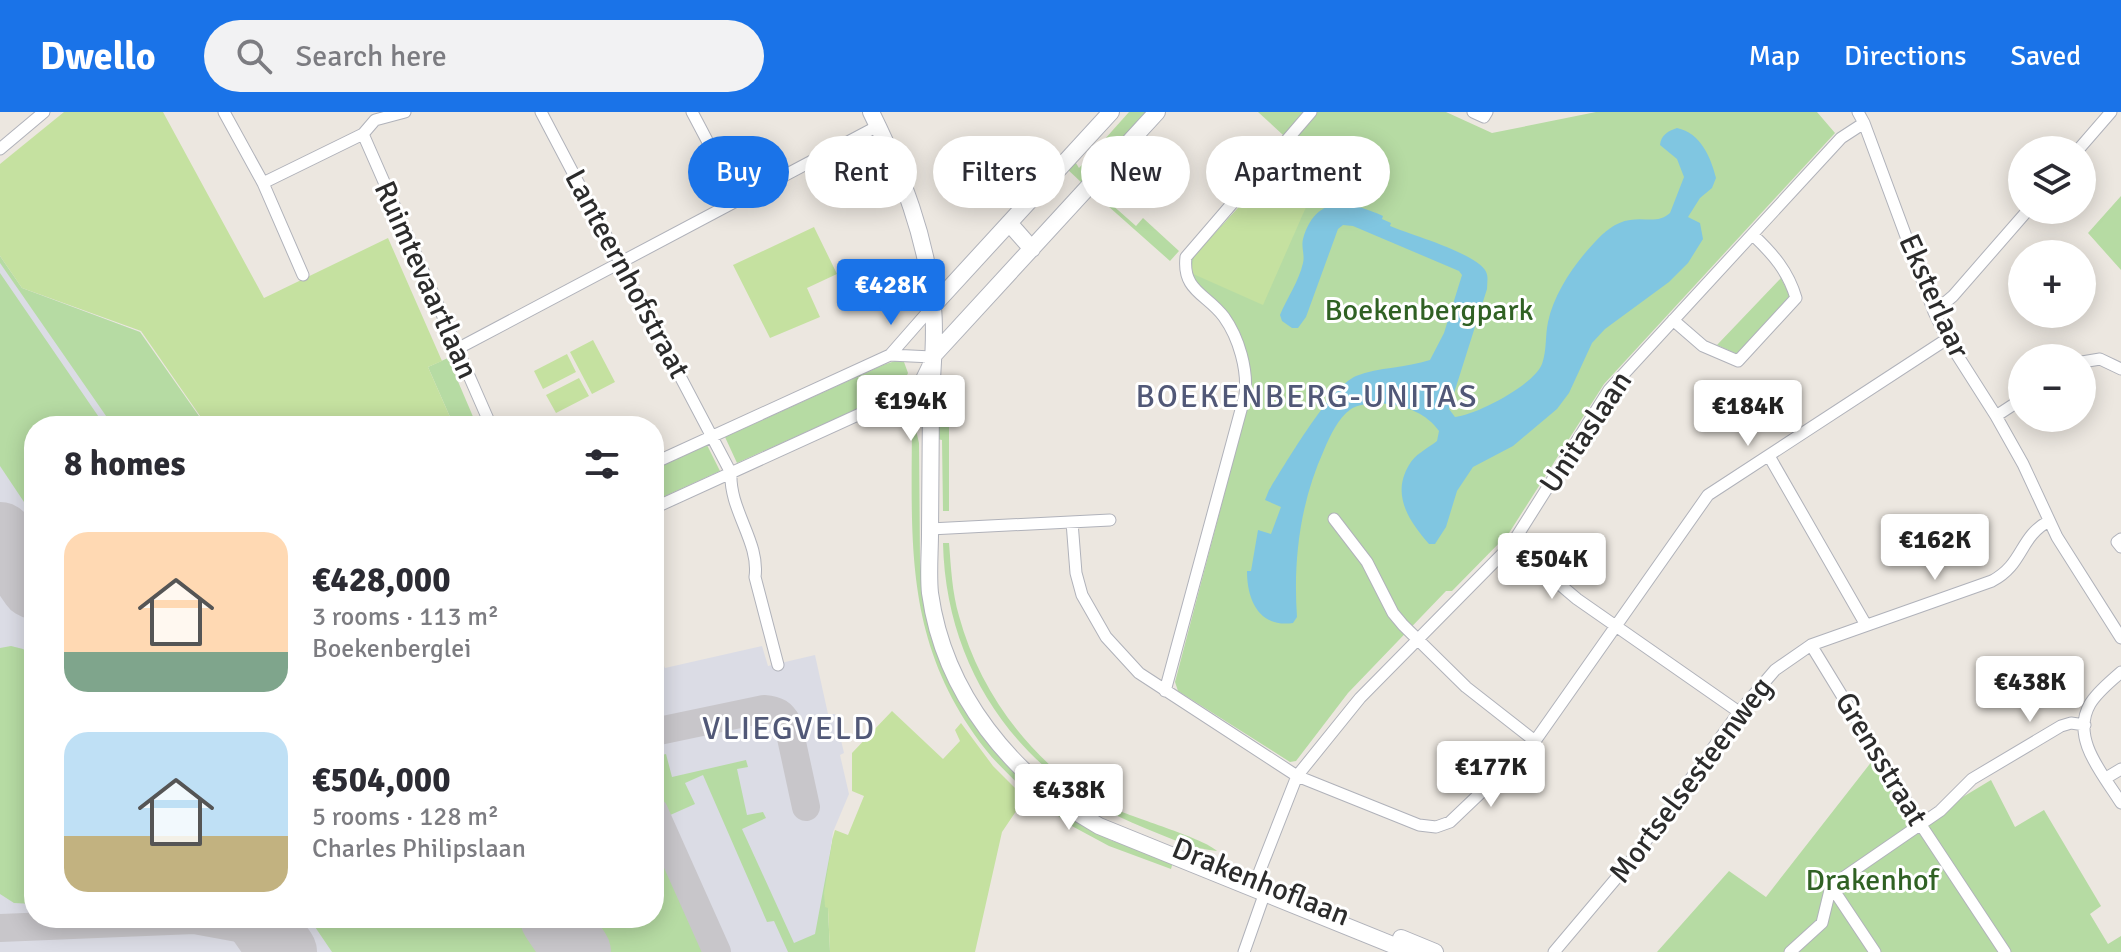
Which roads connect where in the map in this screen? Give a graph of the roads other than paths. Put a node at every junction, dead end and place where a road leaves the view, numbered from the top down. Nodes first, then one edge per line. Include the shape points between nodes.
1 (44, 112) edge
2 (224, 112) edge
3 (405, 112) edge
4 (541, 112) edge
5 (692, 112) edge
6 (1111, 112) edge
7 (1157, 112) edge
8 (1311, 112) edge
9 (1473, 112) edge
10 (1487, 112) edge
11 (2111, 112) edge
12 (390, 114) edge
13 (371, 116) edge
14 (1861, 117) edge
15 (875, 119) edge
16 (363, 134) junction
17 (705, 136) edge
18 (2090, 136) edge
19 (0, 149) edge
20 (789, 171) edge
21 (263, 183) junction
22 (726, 208) edge
23 (1009, 223) junction
24 (2016, 224) edge
25 (1753, 235) junction
26 (1032, 249) junction
27 (621, 263) junction
28 (303, 275) dead end
29 (933, 306) junction
30 (1934, 312) junction
31 (1673, 320) junction
32 (1947, 339) junction
33 (457, 349) junction
34 (890, 355) junction
35 (932, 357) junction
36 (2096, 360) edge
37 (2121, 369) edge
38 (2008, 408) edge
39 (487, 416) edge
40 (1996, 416) junction
41 (713, 436) junction
42 (1769, 456) junction
43 (664, 458) edge
44 (731, 473) junction
45 (664, 503) edge
46 (1334, 519) dead end
47 (1110, 520) dead end
48 (2049, 521) junction
49 (1072, 522) junction
50 (930, 529) junction
51 (2121, 539) edge
52 (1512, 544) junction
53 (2121, 547) edge
54 (1866, 625) junction
55 (1616, 627) junction
56 (2121, 638) edge
57 (1417, 639) junction
58 (1811, 645) junction
59 (778, 665) dead end
60 (2121, 672) edge
61 (1165, 691) junction
62 (1739, 712) junction
63 (2085, 725) junction
64 (1535, 741) junction
65 (2121, 769) edge
66 (1297, 776) junction
67 (2106, 778) junction
68 (2121, 803) edge
69 (1921, 825) junction
70 (1258, 884) junction
71 (1831, 886) junction
72 (1244, 952) edge
73 (1410, 952) edge
74 (1435, 952) edge
75 (1554, 952) edge
76 (1790, 952) edge
77 (1875, 952) edge
78 (2005, 952) edge

1 - 19 street
2 - 21 street
3 - 12 street
4 - 27 street, Lanteernhofstraat
5 - 17 street
6 - 23 street
7 - 26 street
8 - 61 street via 1186,257 1188,283 1226,320 1247,381
9 - 10 street via 1484,117
11 - 18 street
12 - 13 street
13 - 16 street
14 - 25 street, Unitaslaan
14 - 30 street, Eksterlaar
15 - 20 street
15 - 29 street, Drakenhoflaan via 912,207
16 - 21 street
16 - 33 street, Ruimtevaartlaan
21 - 28 street
22 - 27 street
23 - 26 street
23 - 29 street
24 - 30 street
25 - 31 street, Unitaslaan
25 - 31 street via 1778,260 1796,298 1738,361 1703,346
26 - 35 street
27 - 33 street
27 - 41 street, Lanteernhofstraat
29 - 34 street
29 - 35 street, Drakenhoflaan
30 - 32 street, Eksterlaar
31 - 52 street, Unitaslaan via 1609,390
32 - 40 street, Eksterlaar
32 - 42 street
33 - 39 street, Ruimtevaartlaan
34 - 35 street
34 - 41 street
35 - 44 street via 917,388
35 - 50 street, Drakenhoflaan
36 - 37 street
38 - 40 street
40 - 48 street, Eksterlaar
41 - 43 street
41 - 44 street, Lanteernhofstraat
42 - 54 street
42 - 55 street via 1708,495
44 - 45 street
44 - 59 street, Lanteernhofstraat
46 - 57 street via 1367,562 1393,613
47 - 49 street
48 - 54 street, Mortselsesteenweg via 2029,535 2007,573
48 - 56 street, Eksterlaar
49 - 50 street
49 - 61 street via 1076,573 1092,616 1121,656
50 - 70 street, Drakenhoflaan via 955,650 975,692 1020,755 1059,790 1109,820
51 - 53 street
52 - 55 street
52 - 57 street, Unitaslaan
54 - 58 street, Mortselsesteenweg
55 - 62 street
55 - 64 street
57 - 64 street via 1466,687
57 - 66 street, Unitaslaan via 1360,698
58 - 62 street, Mortselsesteenweg via 1775,670
58 - 69 street, Grensstraat
60 - 63 street via 2095,696
61 - 66 street
62 - 75 street, Mortselsesteenweg via 1635,856
63 - 67 street via 2088,752
63 - 69 street via 2061,726 1986,770
64 - 66 street via 1458,816 1436,827
65 - 67 street
66 - 70 street, Unitaslaan
67 - 68 street
69 - 71 street
69 - 78 street, Grensstraat
70 - 72 street, Unitaslaan via 1263,898
70 - 73 street, Drakenhoflaan
70 - 74 street, Drakenhoflaan
71 - 76 street via 1822,923
71 - 77 street

